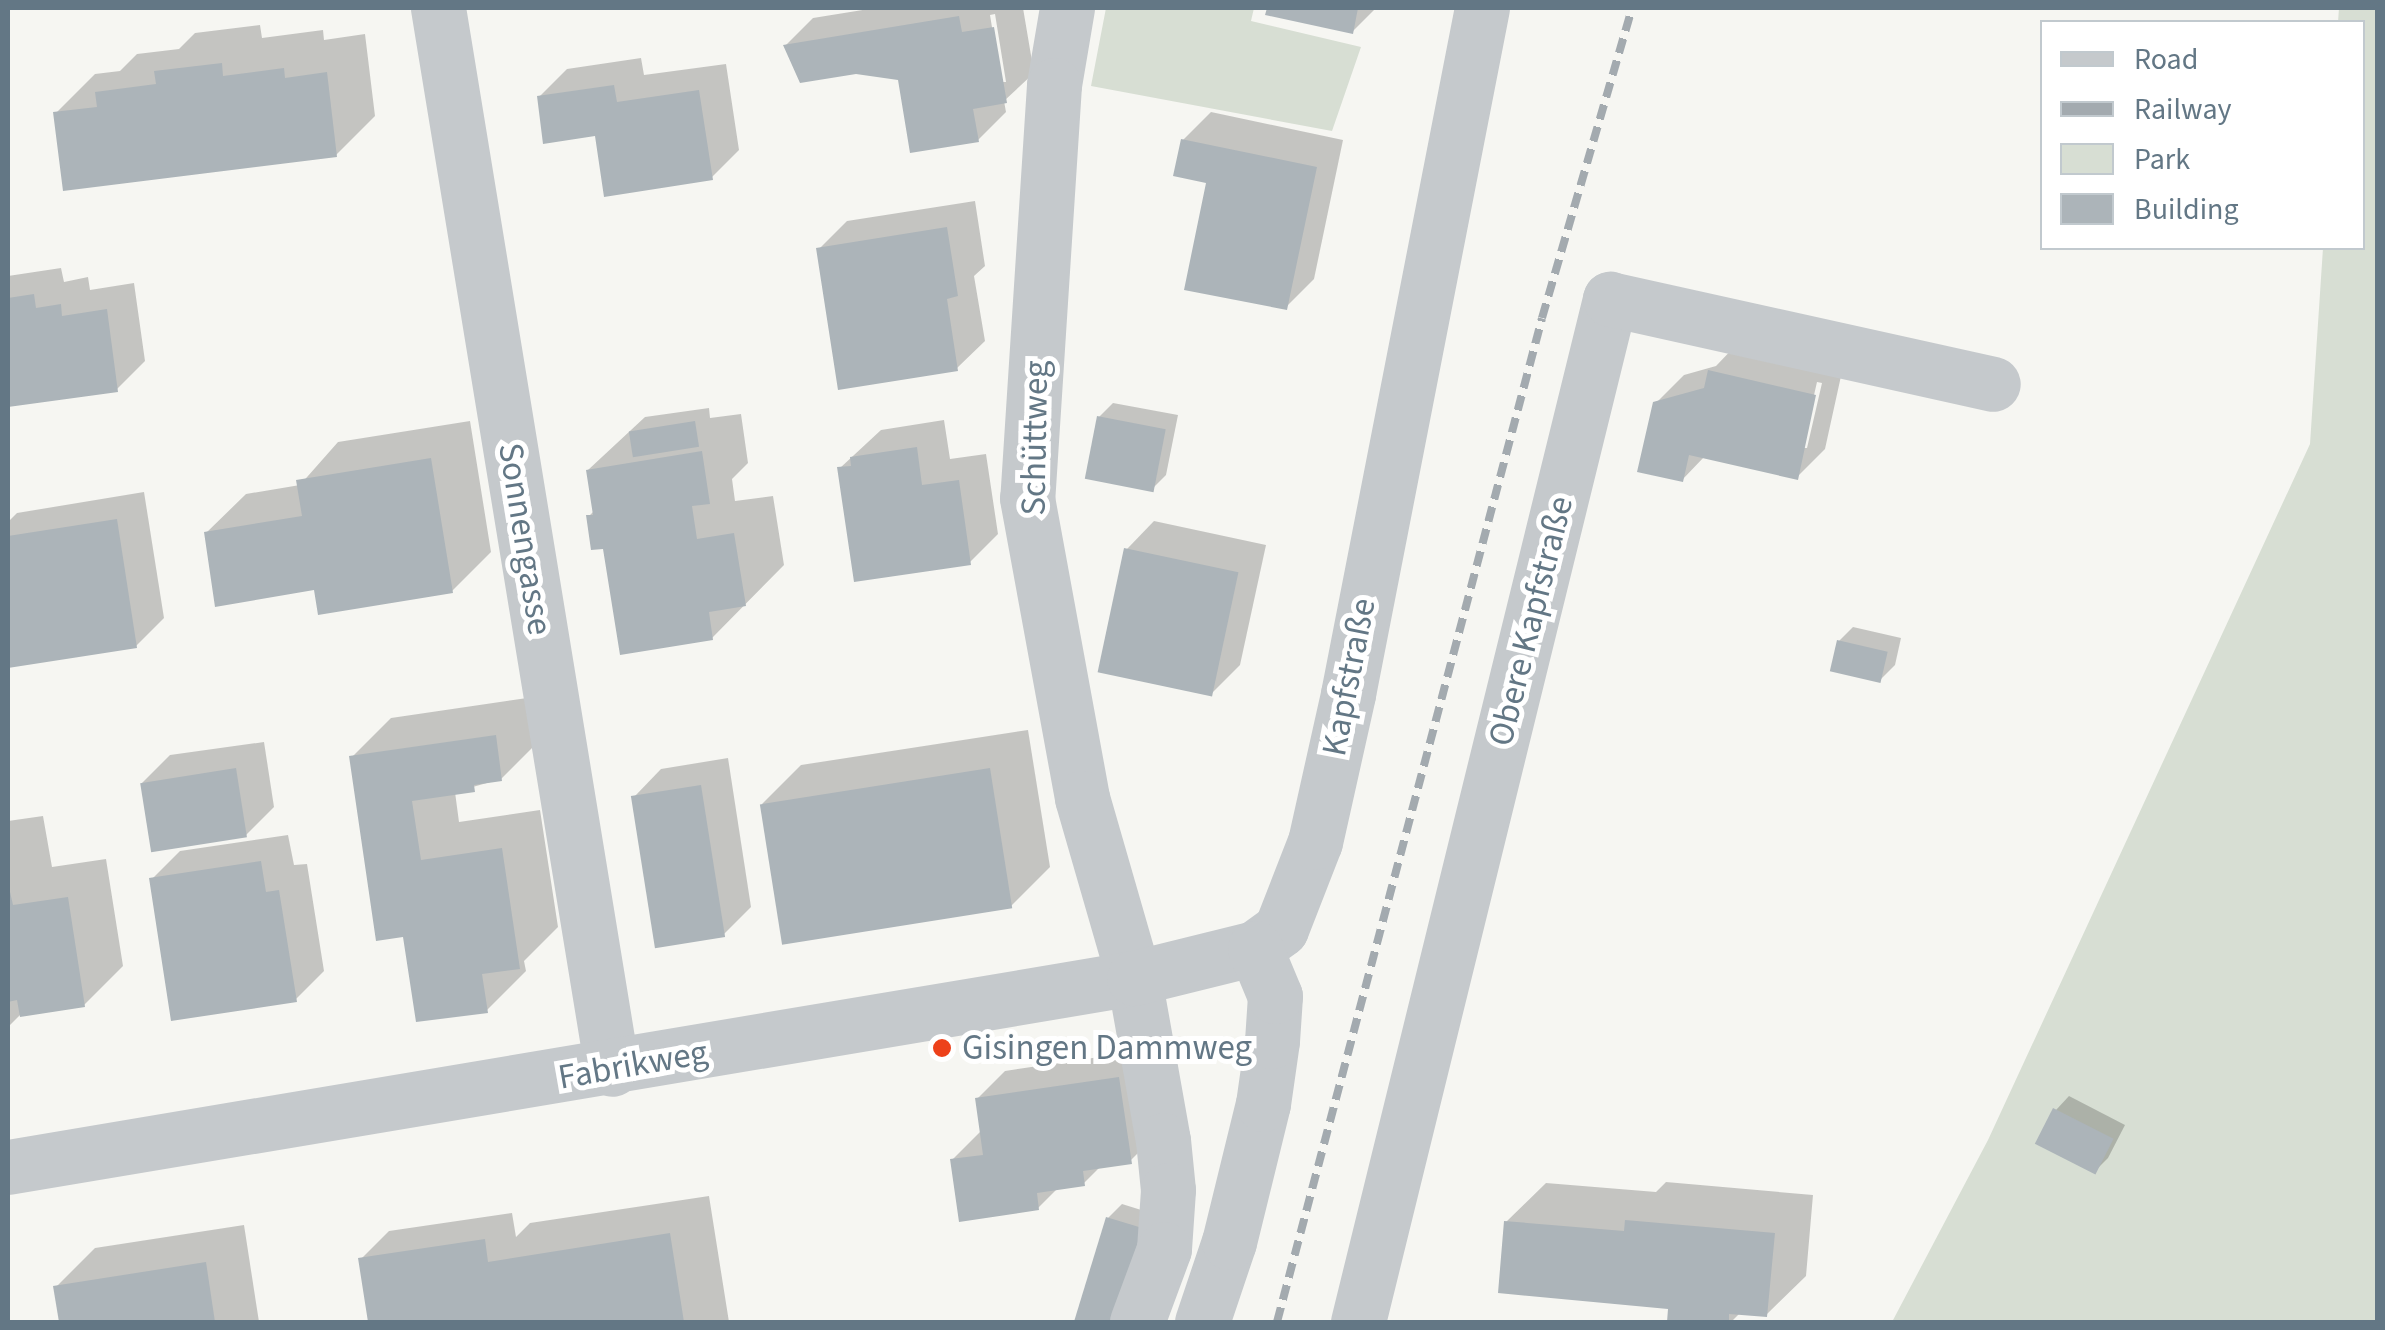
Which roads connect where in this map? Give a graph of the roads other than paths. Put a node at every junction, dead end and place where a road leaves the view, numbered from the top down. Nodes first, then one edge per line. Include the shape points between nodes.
1 (438, 8) edge
2 (1068, 8) edge
3 (1482, 8) edge
4 (1992, 384) dead end
5 (1254, 948) junction
6 (1134, 978) junction
7 (612, 1070) junction
8 (8, 1167) edge
9 (1137, 1322) edge
10 (1202, 1322) edge
11 (1358, 1322) edge

1 - 7 street, Sonnengasse
2 - 6 street, Schüttweg via 1054,84 1026,498 1082,798
3 - 5 street, Kapfstraße via 1315,842 1281,929
4 - 11 street, Obere Kapfstraße via 1610,299
5 - 6 street, Fabrikweg
5 - 10 street via 1275,996 1272,1042 1229,1242
6 - 7 street, Fabrikweg
6 - 9 street, Schüttweg via 1168,1190 1164,1249
7 - 8 street, Fabrikweg

